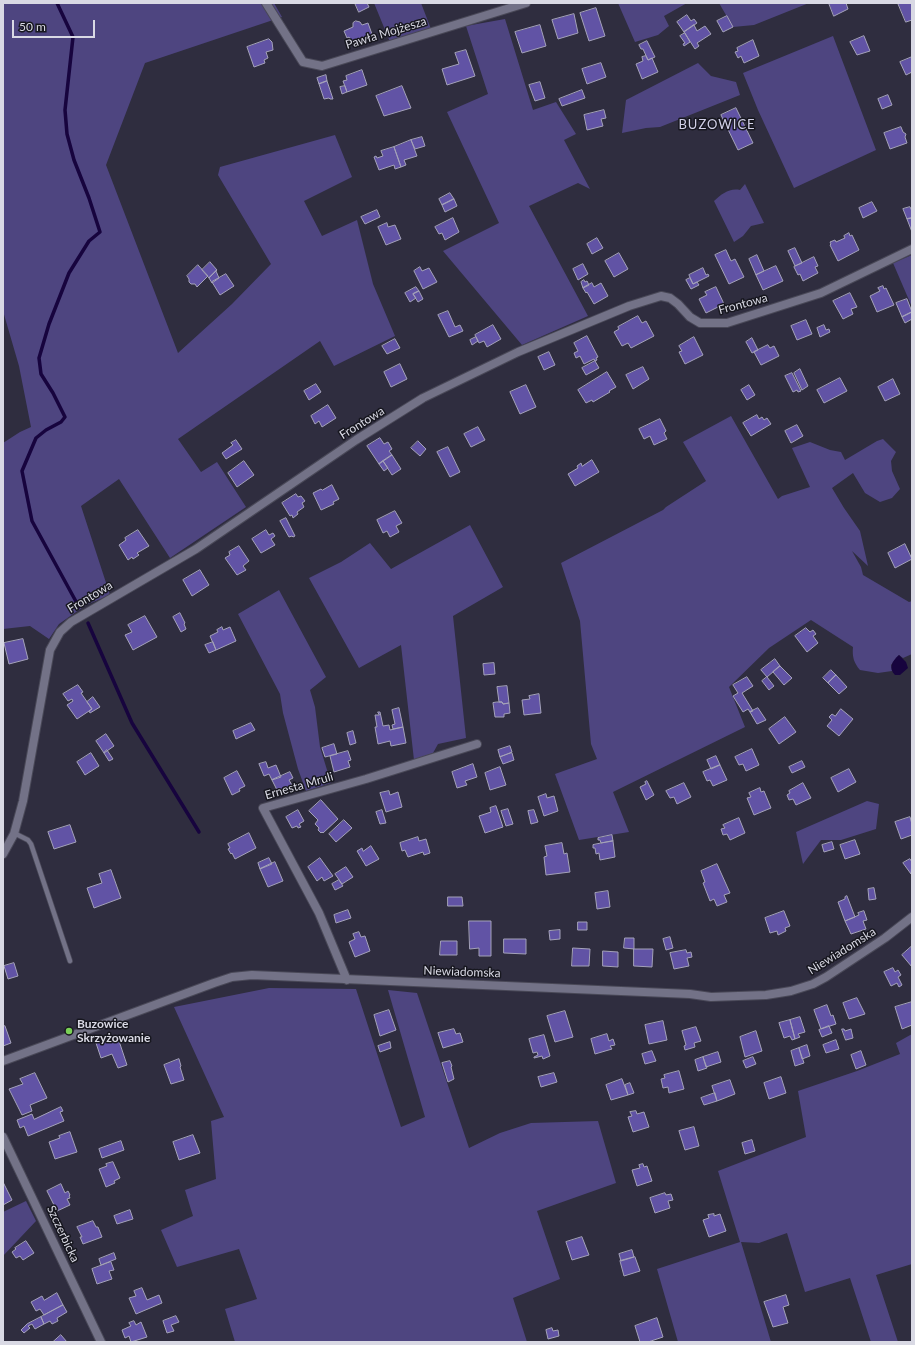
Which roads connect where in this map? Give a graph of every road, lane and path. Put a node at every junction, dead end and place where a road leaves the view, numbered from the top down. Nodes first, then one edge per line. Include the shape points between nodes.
1 (266, 3) edge
2 (526, 3) edge
3 (912, 249) edge
4 (477, 744) dead end
5 (14, 833) junction
6 (3, 854) edge
7 (912, 917) edge
8 (70, 961) dead end
9 (347, 980) junction
10 (3, 1061) edge
11 (3, 1137) edge
12 (101, 1342) edge

1 - 2 street, Pawła Mojżesza via 303,62 322,66
3 - 5 street, Frontowa via 821,293 726,323 700,324 670,298 661,296 629,306 518,352 423,398 356,440 196,549 72,622 60,632 50,650 23,801
4 - 9 street, Ernesta Mruli via 263,808 319,913
5 - 6 street, Frontowa
5 - 8 lane via 31,844
7 - 9 street, Niewiadomska via 885,938 813,984 766,995 711,997 690,994
9 - 10 street, Niewiadomska via 252,975 232,977
11 - 12 street, Szczerbicka

